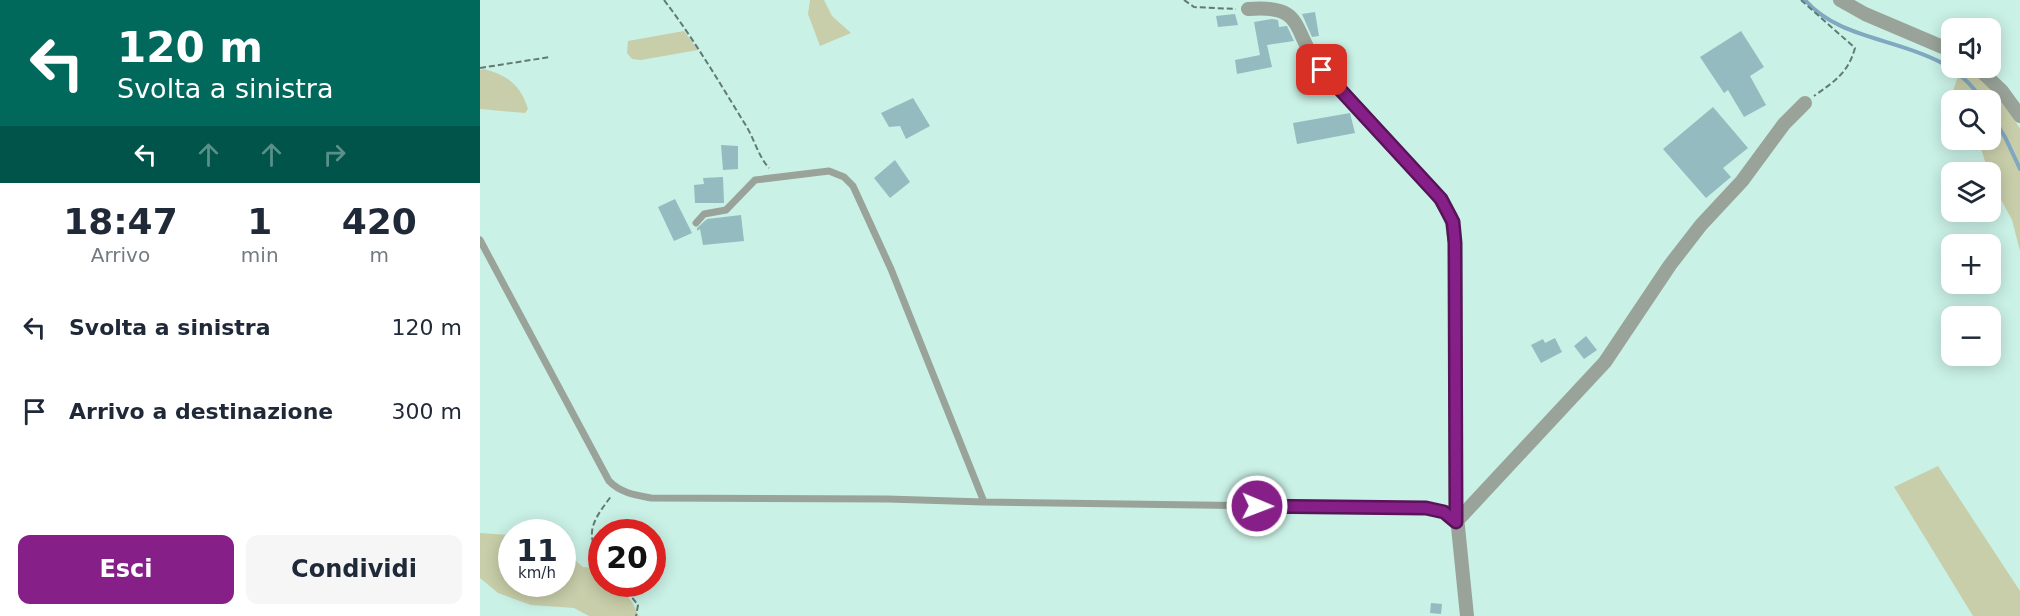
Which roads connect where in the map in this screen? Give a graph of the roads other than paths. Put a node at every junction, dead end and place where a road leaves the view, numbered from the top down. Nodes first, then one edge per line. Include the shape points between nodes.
1 (1839, 0) edge
2 (1248, 9) road end
3 (1941, 46) edge
4 (1988, 78) edge
5 (1805, 103) road end
6 (2020, 116) edge
7 (696, 223) dead end
8 (480, 240) edge
9 (984, 502) junction
10 (1456, 522) junction
11 (1467, 616) edge

1 - 3 street
2 - 10 street via 1273,9 1291,16 1316,62 1438,196 1451,217 1455,243
4 - 6 street
5 - 10 street via 1670,265 1605,362
7 - 9 lane via 704,214 726,210 755,180 829,171 844,177 853,186 891,268
8 - 9 lane via 609,481 617,488 651,498
9 - 10 lane via 1426,508 1444,512
10 - 11 street

